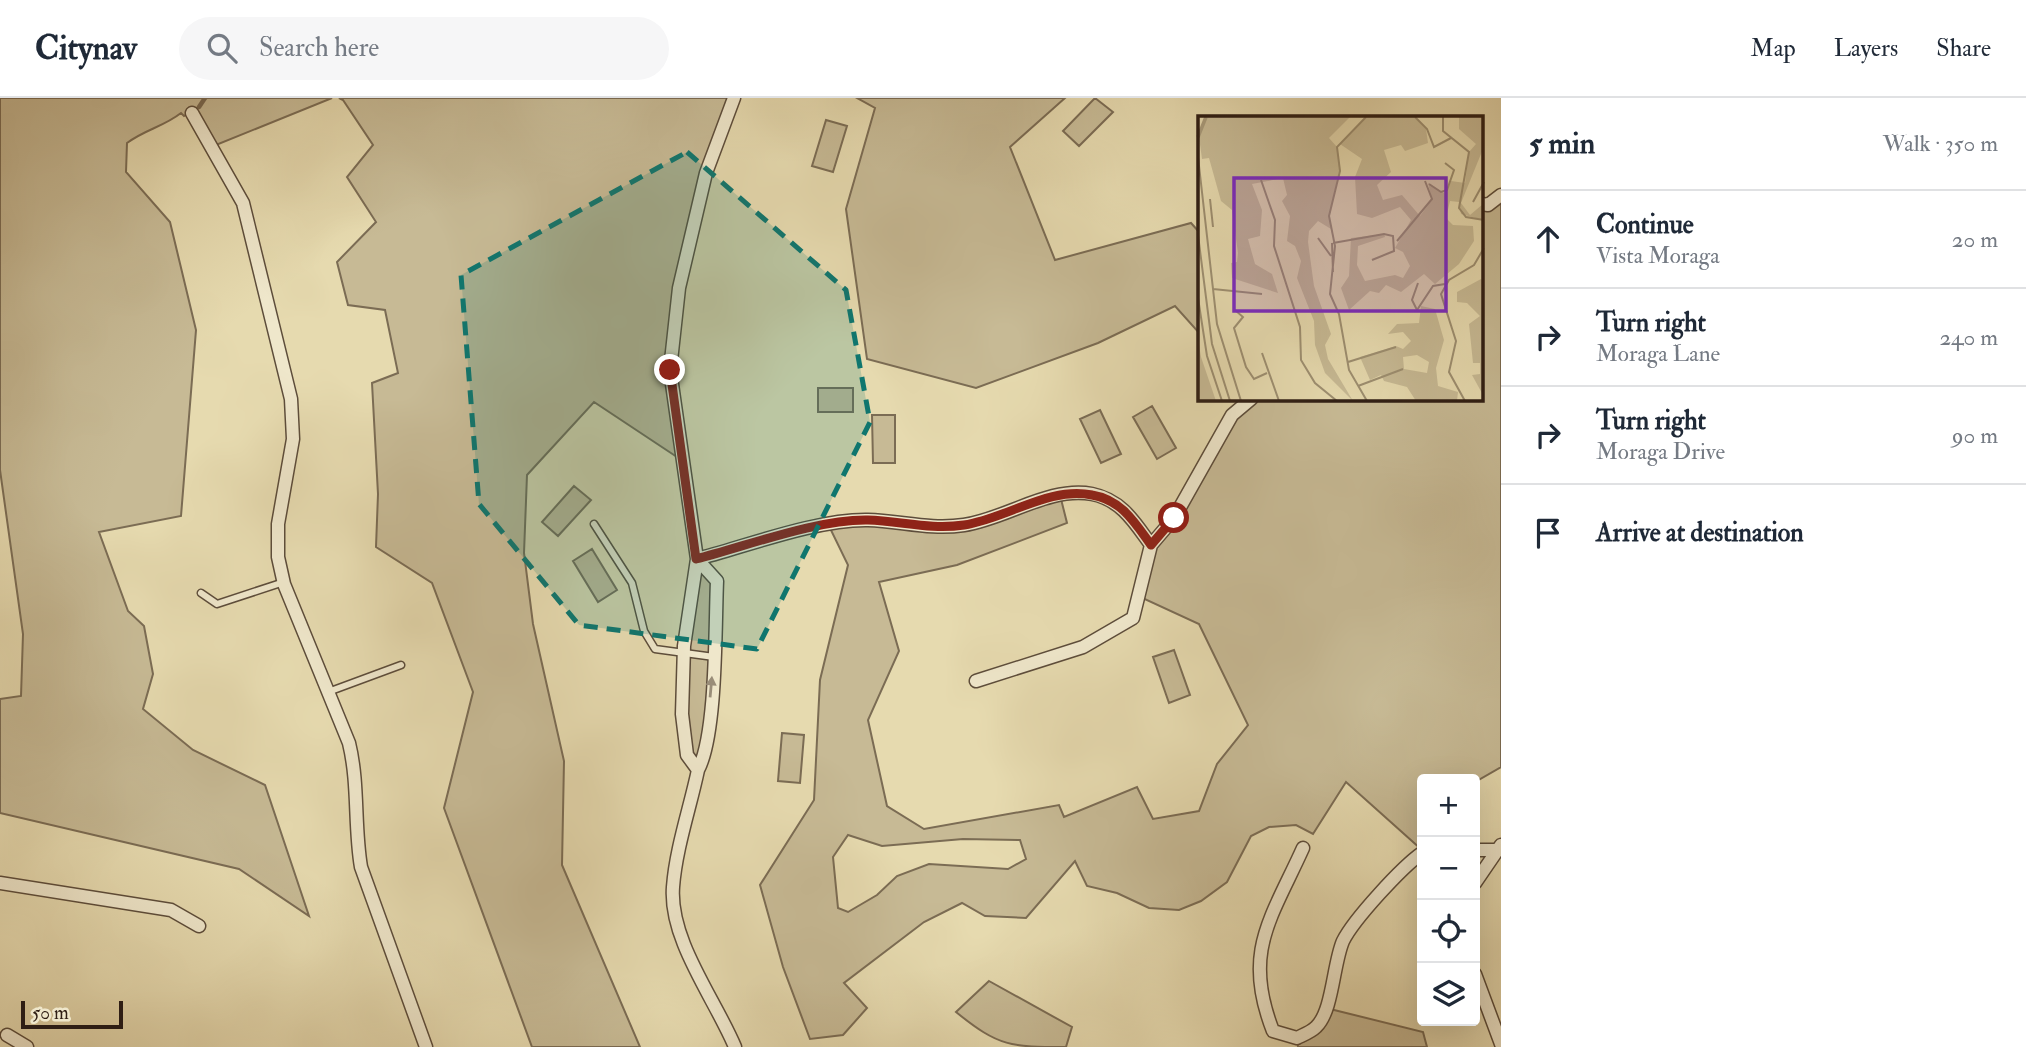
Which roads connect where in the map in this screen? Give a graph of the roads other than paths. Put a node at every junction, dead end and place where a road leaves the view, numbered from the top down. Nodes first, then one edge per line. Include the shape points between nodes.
1 (734, 98) edge
2 (192, 113) dead end
3 (1501, 195) edge
4 (1484, 204) edge
5 (1248, 401) edge
6 (594, 524) dead end
7 (1151, 545) junction
8 (696, 559) junction
9 (284, 582) junction
10 (201, 593) dead end
11 (684, 655) junction
12 (714, 657) junction
13 (401, 665) dead end
14 (976, 681) dead end
15 (328, 692) junction
16 (698, 770) junction
17 (1303, 848) dead end
18 (1499, 848) edge
19 (1480, 850) edge
20 (1417, 857) edge
21 (1480, 876) edge
22 (0, 883) edge
23 (199, 926) dead end
24 (1480, 987) edge
25 (7, 1035) dead end
26 (1501, 1044) edge
27 (27, 1047) edge
28 (426, 1047) edge
29 (735, 1047) edge

1 - 8 street via 706,173 679,288 670,370
2 - 9 street via 243,203 291,399 293,439 278,524
3 - 4 street
5 - 7 street via 1231,415 1174,518
6 - 11 lane via 632,583 644,631 655,649
7 - 8 street via 1114,502 1081,494 1060,495 965,525 915,527 868,520 828,524
7 - 14 street via 1133,618 1083,647
8 - 11 street
8 - 12 street via 717,581
9 - 10 lane via 217,604
9 - 15 street
11 - 12 lane
11 - 16 street via 682,714 687,755
16 -> 12 street via 706,755
13 - 15 lane
15 - 28 street via 356,771 361,867
16 - 29 street via 673,888 677,923
17 - 20 street via 1263,937 1258,963 1264,1007 1273,1031 1297,1038 1317,1027 1345,938
18 - 19 street
18 - 21 street
22 - 23 street via 171,910
24 - 26 street
25 - 27 street

